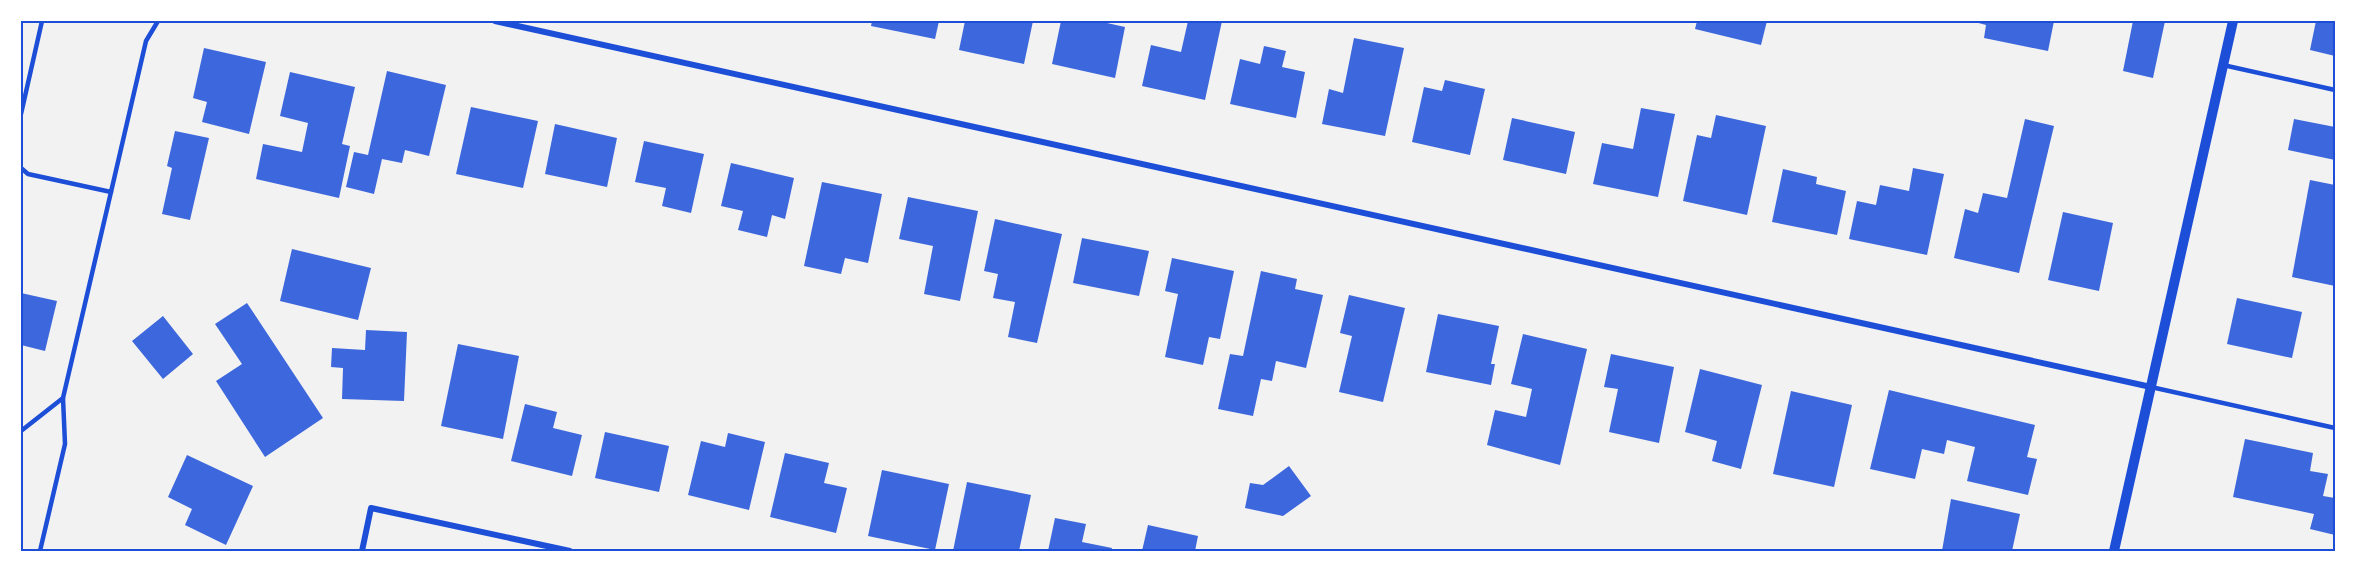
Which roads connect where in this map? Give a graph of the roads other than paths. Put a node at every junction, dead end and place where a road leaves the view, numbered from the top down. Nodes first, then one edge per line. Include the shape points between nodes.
1 (42, 21) edge
2 (158, 21) edge
3 (495, 21) edge
4 (2233, 21) edge
5 (2223, 65) junction
6 (2335, 90) edge
7 (21, 114) edge
8 (21, 168) edge
9 (111, 192) junction
10 (2151, 387) junction
11 (63, 398) junction
12 (2335, 428) edge
13 (21, 431) edge
14 (40, 551) edge
15 (362, 551) edge
16 (570, 551) edge
17 (2114, 551) edge

1 - 7 lane
2 - 9 lane via 146,41
3 - 10 street
4 - 5 street
5 - 6 lane
5 - 10 street
8 - 9 lane via 28,174
9 - 11 lane
10 - 12 lane
10 - 17 street
11 - 13 lane
11 - 14 lane via 65,444
15 - 16 street via 371,508

